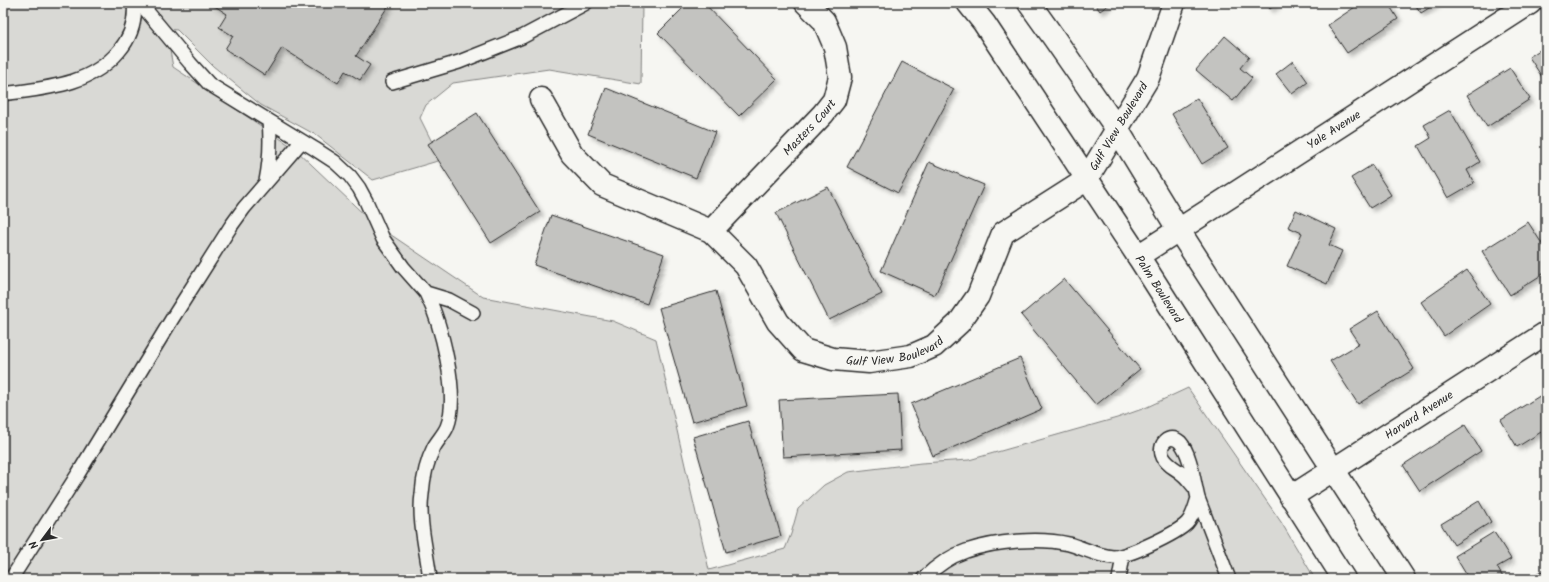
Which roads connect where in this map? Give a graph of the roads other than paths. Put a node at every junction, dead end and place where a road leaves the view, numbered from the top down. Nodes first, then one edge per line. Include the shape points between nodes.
1 (134, 3) edge
2 (140, 3) edge
3 (586, 3) edge
4 (806, 3) edge
5 (968, 3) edge
6 (1029, 3) edge
7 (1174, 3) edge
8 (1530, 3) edge
9 (392, 82) dead end
10 (3, 94) edge
11 (541, 99) dead end
12 (269, 121) junction
13 (1117, 129) junction
14 (302, 141) junction
15 (1086, 180) junction
16 (265, 183) junction
17 (1178, 229) junction
18 (711, 231) junction
19 (1138, 256) junction
20 (426, 293) junction
21 (474, 313) dead end
22 (1546, 333) edge
23 (1333, 470) junction
24 (1291, 497) junction
25 (1123, 556) junction
26 (11, 579) edge
27 (430, 579) edge
28 (924, 579) edge
29 (1119, 579) edge
30 (1229, 579) edge
31 (1344, 579) edge
32 (1404, 579) edge

1 - 10 lane via 133,28 127,40 108,63 97,71 72,82
2 - 12 lane via 209,84
3 - 9 lane via 522,37 459,62
4 - 18 street, Masters Court via 824,21 836,47 840,78 834,100
5 - 15 street, Palm Boulevard via 984,23
6 - 13 street
7 - 13 street, Gulf View Boulevard via 1148,78
8 - 17 street, Yale Avenue
11 - 18 street, Gulf View Boulevard via 572,154 602,185
12 - 14 lane
12 - 16 lane via 270,163
13 - 15 street, Gulf View Boulevard
13 - 17 street
14 - 16 lane
14 - 20 lane via 335,162 354,182 366,201 383,239
15 - 18 street, Gulf View Boulevard via 1003,233 978,296 959,323 934,346 911,356 869,362 833,359 803,350 778,322 746,266
15 - 19 street, Palm Boulevard
16 - 26 lane via 235,220
17 - 19 street, Yale Avenue
17 - 23 street
19 - 24 street, Palm Boulevard
20 - 21 lane via 449,300
20 - 27 lane via 433,307 444,348 451,402 447,427 428,461 422,494 421,506
22 - 23 street, Harvard Avenue
23 - 24 street, Harvard Avenue
23 - 32 street
24 - 31 street, Palm Boulevard
25 - 28 lane via 1111,557 1055,542 1011,542 966,551 938,566
25 - 29 lane
25 - 30 lane via 1163,539 1187,523 1193,515 1197,494

